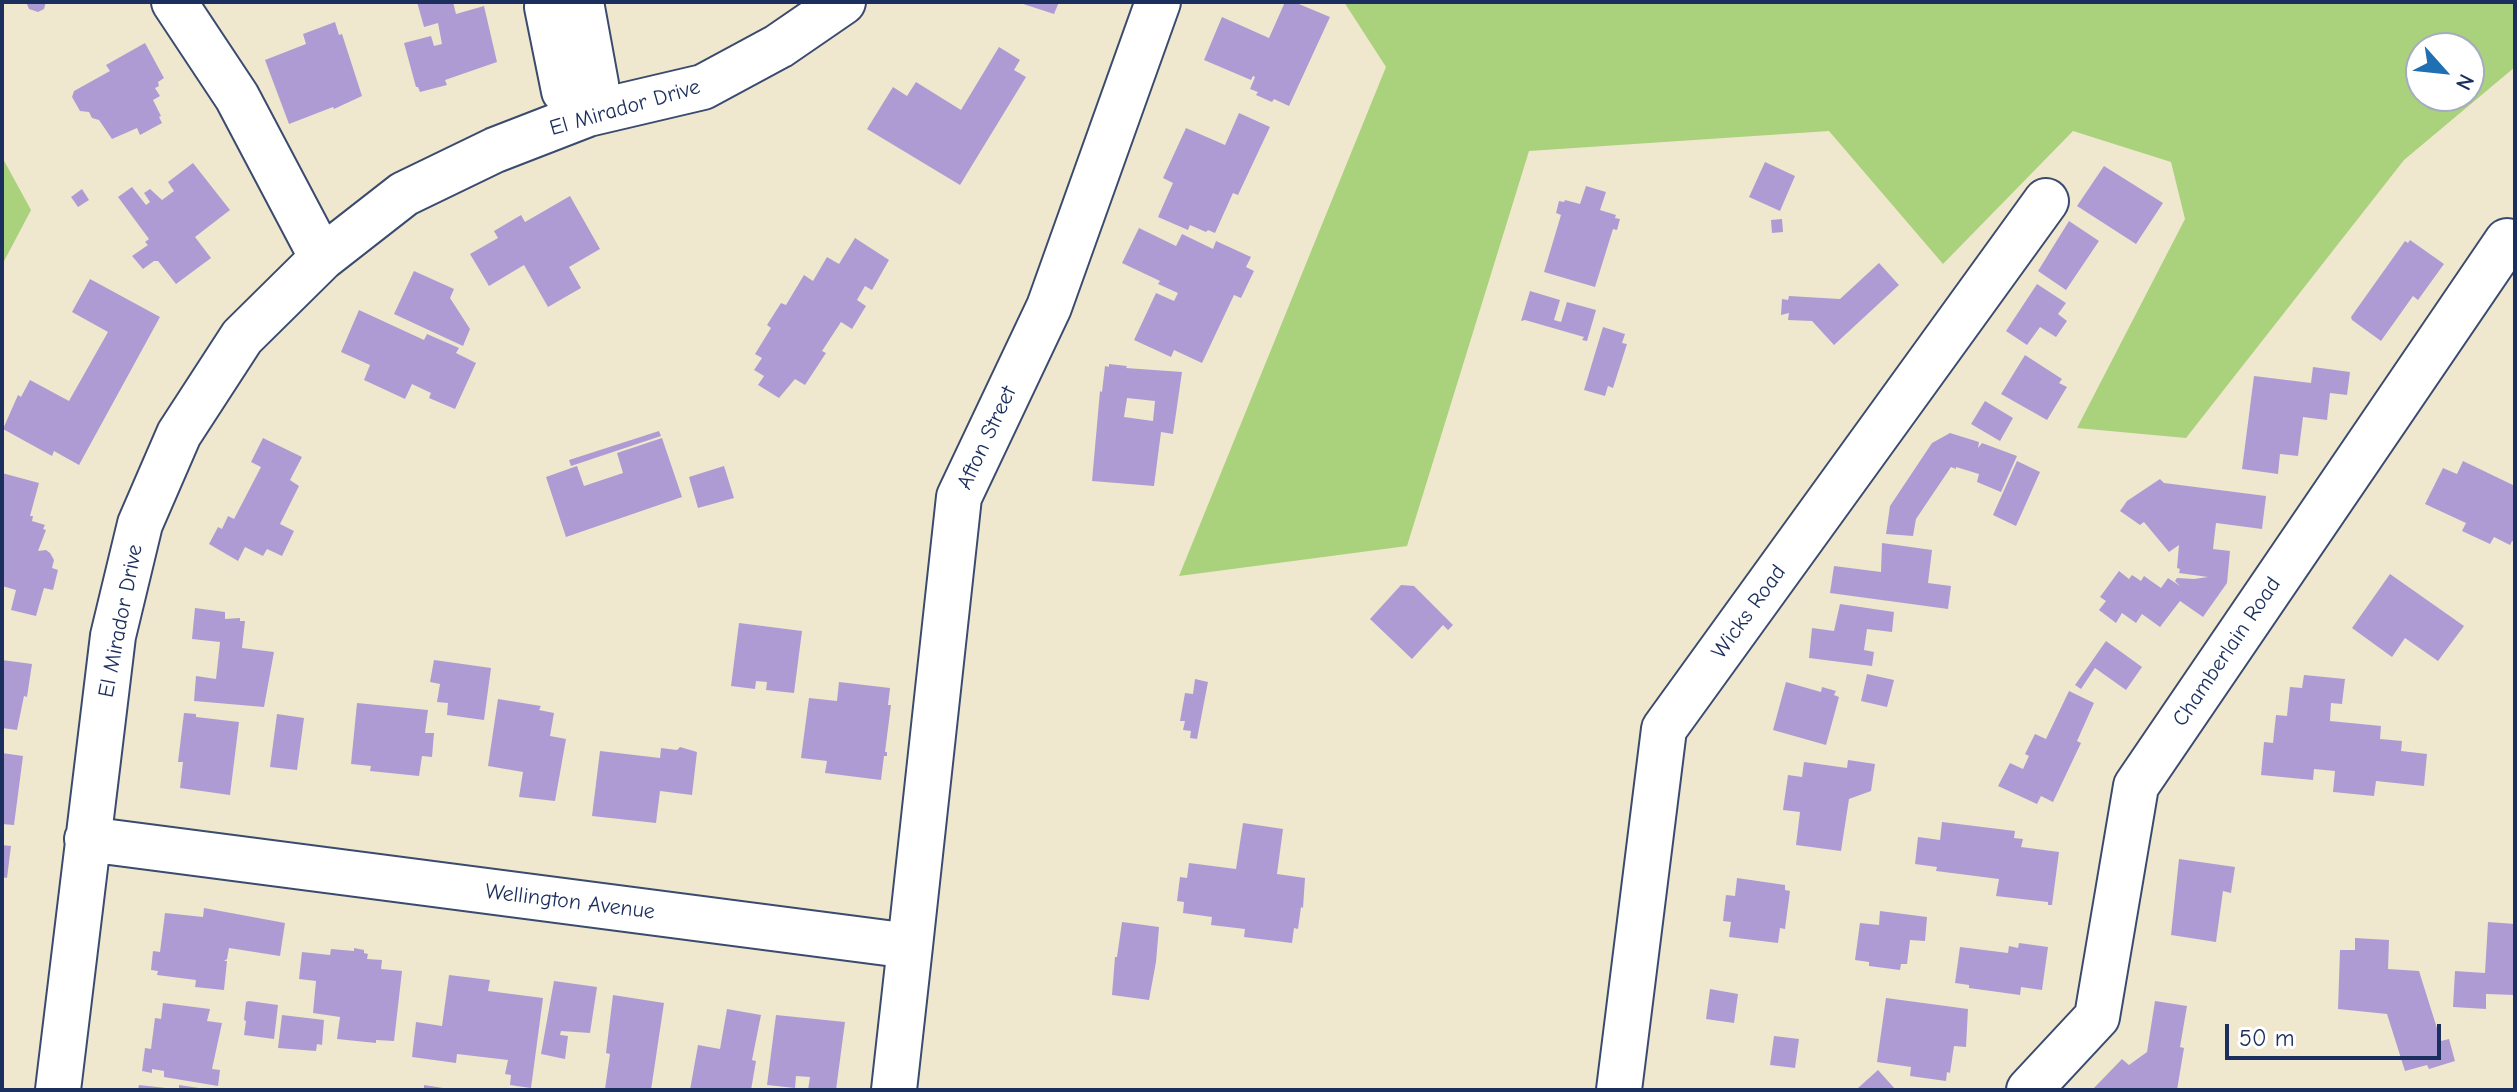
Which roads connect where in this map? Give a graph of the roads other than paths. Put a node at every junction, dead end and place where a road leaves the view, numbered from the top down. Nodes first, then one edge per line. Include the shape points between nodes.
1 (174, 2) edge
2 (550, 2) edge
3 (581, 2) edge
4 (843, 2) edge
5 (1158, 2) edge
6 (588, 114) junction
7 (2046, 201) dead end
8 (2507, 241) dead end
9 (322, 258) junction
10 (87, 839) junction
11 (910, 946) junction
12 (58, 1090) edge
13 (894, 1090) edge
14 (1619, 1090) edge
15 (2029, 1090) edge

1 - 9 street via 237,97
2 - 6 street via 564,91
3 - 6 street via 596,84
4 - 6 street, El Mirador Drive via 779,46 703,87
5 - 11 street, Afton Street via 1049,307 959,497
6 - 9 street, El Mirador Drive via 495,150 404,194
7 - 14 street, Wicks Road via 1664,729
8 - 15 street, Chamberlain Road via 2136,786 2097,1017
9 - 10 street, El Mirador Drive via 242,337 179,434 140,524 113,636
10 - 11 street, Wellington Avenue
10 - 12 street, El Mirador Drive
11 - 13 street

